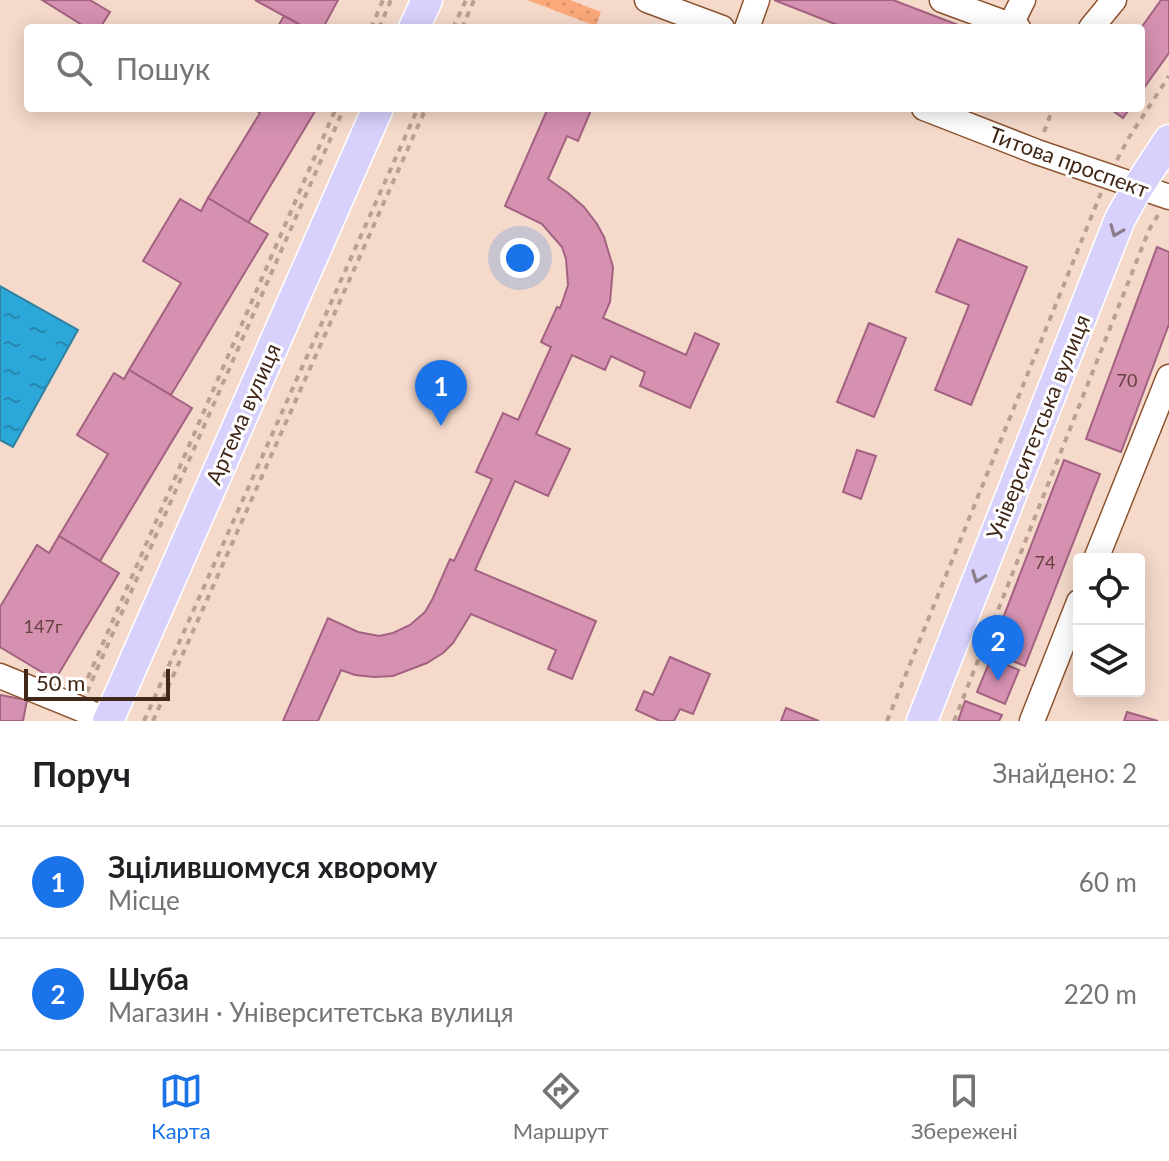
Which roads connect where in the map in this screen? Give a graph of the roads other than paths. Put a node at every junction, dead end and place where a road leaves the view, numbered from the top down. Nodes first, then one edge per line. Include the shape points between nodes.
1 (427, 0) edge
2 (647, 0) edge
3 (757, 0) edge
4 (942, 0) edge
5 (1023, 0) edge
6 (1114, 0) edge
7 (416, 24) edge
8 (711, 24) edge
9 (748, 24) edge
10 (1005, 24) edge
11 (1014, 24) edge
12 (1094, 24) edge
13 (376, 112) edge
14 (945, 112) edge
15 (976, 118) edge
16 (1169, 140) edge
17 (1138, 187) junction
18 (1166, 203) edge
19 (1169, 377) edge
20 (1098, 553) edge
21 (1073, 617) edge
22 (0, 676) edge
23 (108, 720) edge
24 (922, 721) edge
25 (1032, 721) edge

1 - 7 main road
2 - 8 street
3 - 9 street
4 - 10 street
5 - 11 street
6 - 12 street
13 - 23 main road, Артема вулиця
14 - 15 street, Титова проспект
15 - 17 street, Титова проспект
16 - 17 main road, Університетська вулиця
17 - 18 street, Титова проспект
17 -> 24 main road, Університетська вулиця via 1120,219
19 - 20 street
21 - 25 street
22 - 23 street

